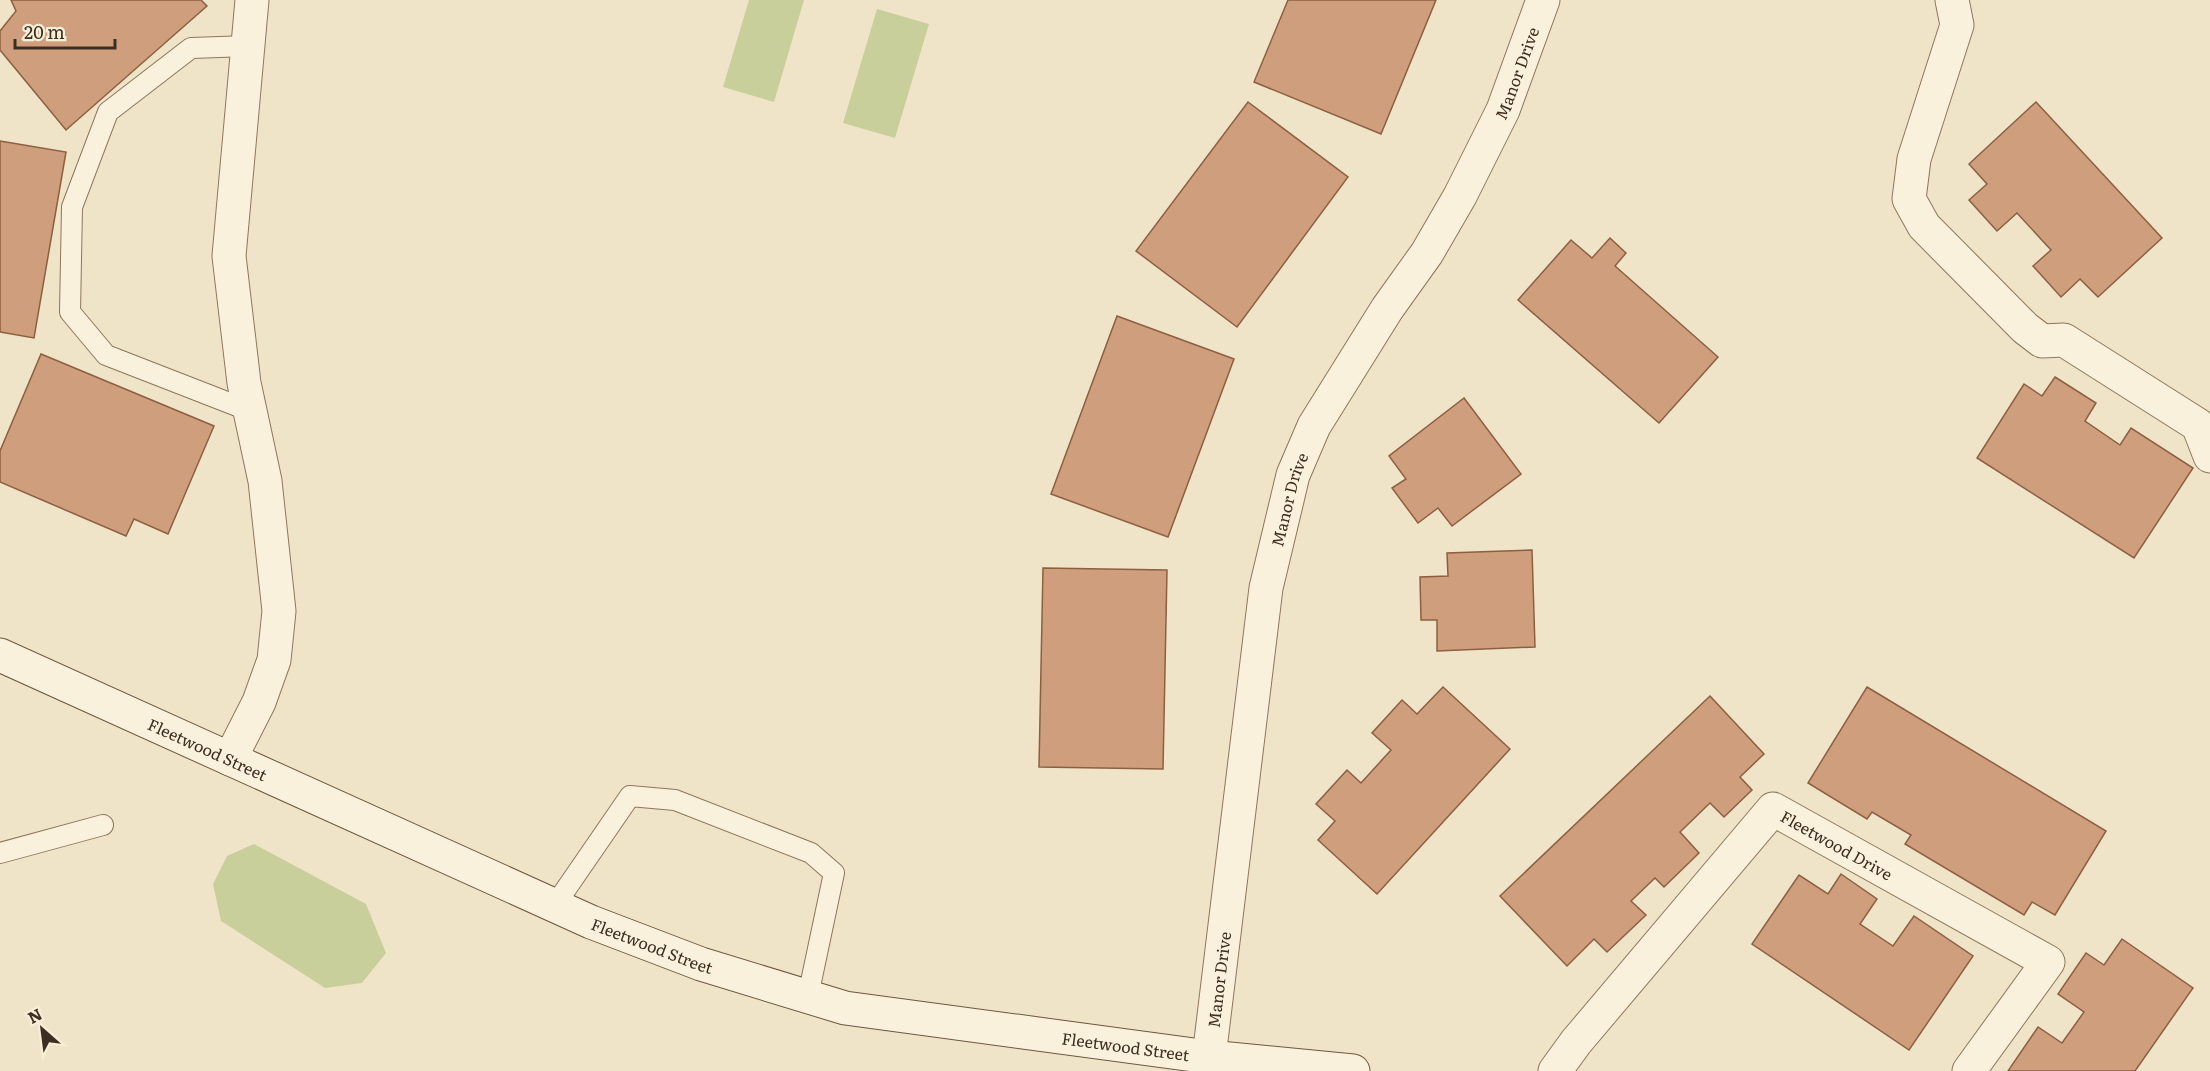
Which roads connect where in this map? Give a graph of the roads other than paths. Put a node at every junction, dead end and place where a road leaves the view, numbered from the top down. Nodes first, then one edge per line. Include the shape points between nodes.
1 (252, 0) edge
2 (1543, 0) edge
3 (1952, 0) edge
4 (248, 46) junction
5 (250, 411) junction
6 (2210, 456) edge
7 (0, 655) edge
8 (230, 759) junction
9 (104, 825) dead end
10 (0, 853) edge
11 (555, 905) junction
12 (808, 996) junction
13 (1209, 1058) junction
14 (1353, 1071) edge
15 (1555, 1071) edge
16 (1969, 1071) edge

1 - 4 street
2 - 13 street, Manor Drive via 1503,110 1460,196 1314,426 1293,475 1266,588
3 - 6 street via 1958,25 1909,183 1909,199 1924,226 2042,341 2064,340 2198,424
4 - 5 street via 229,256
4 - 5 lane via 191,48 108,112 72,207 70,312 106,355
5 - 8 street via 265,481 279,611 274,660 259,702
7 - 8 street, Fleetwood Street
8 - 11 street, Fleetwood Street
9 - 10 lane
11 - 12 street, Fleetwood Street via 701,964
11 - 12 lane via 630,796 675,800 811,854 834,873
12 - 13 street, Fleetwood Street via 845,1008
13 - 14 street, Fleetwood Street
15 - 16 street, Fleetwood Drive via 1773,809 2048,962

